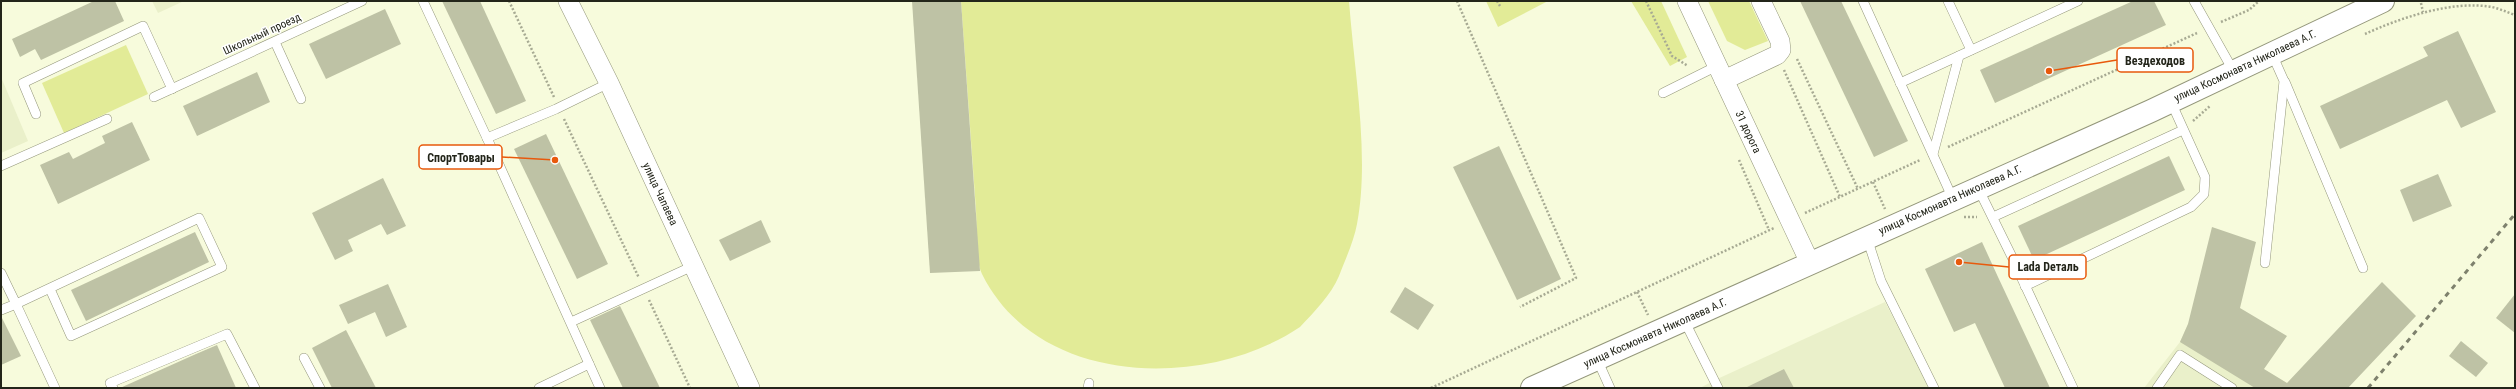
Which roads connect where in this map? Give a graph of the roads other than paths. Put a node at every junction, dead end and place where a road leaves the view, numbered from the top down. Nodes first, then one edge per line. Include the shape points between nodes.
1 (362, 1) edge
2 (423, 1) edge
3 (568, 1) edge
4 (1687, 1) edge
5 (1761, 1) edge
6 (1862, 1) edge
7 (1948, 1) edge
8 (2078, 1) edge
9 (2194, 1) edge
10 (2361, 1) edge
11 (2383, 1) edge
12 (2345, 19) junction
13 (275, 42) junction
14 (1971, 50) junction
15 (2272, 54) junction
16 (1959, 56) junction
17 (2234, 72) junction
18 (1721, 73) junction
19 (2284, 81) junction
20 (609, 83) junction
21 (1900, 83) junction
22 (172, 89) junction
23 (1663, 93) dead end
24 (154, 97) dead end
25 (301, 99) dead end
26 (2170, 102) junction
27 (36, 114) dead end
28 (107, 119) dead end
29 (2183, 130) junction
30 (487, 138) junction
31 (1932, 154) junction
32 (1, 166) edge
33 (1978, 188) junction
34 (1953, 199) junction
35 (1993, 217) junction
36 (1867, 238) junction
37 (2012, 257) dead end
38 (1810, 263) junction
39 (2265, 263) dead end
40 (693, 266) junction
41 (2017, 268) dead end
42 (2363, 268) dead end
43 (1, 273) edge
44 (2025, 286) junction
45 (50, 289) junction
46 (16, 304) junction
47 (1, 310) edge
48 (1684, 320) junction
49 (571, 322) junction
50 (304, 358) dead end
51 (1597, 359) junction
52 (589, 364) junction
53 (55, 388) edge
54 (113, 388) edge
55 (255, 388) edge
56 (320, 388) edge
57 (539, 388) edge
58 (600, 388) edge
59 (750, 388) edge
60 (1532, 388) edge
61 (1610, 388) edge
62 (1718, 388) edge
63 (1934, 388) edge
64 (2073, 388) edge
65 (2157, 388) edge
66 (2232, 388) edge

1 - 13 lane, Школьный проезд
2 - 30 lane
3 - 20 street, улица Чапаева
4 - 18 street, 31 дорога
5 - 18 street via 1780,41 1781,50 1785,53
6 - 21 lane
7 - 14 lane
8 - 14 lane
9 - 17 lane
10 - 12 street, улица Космонавта Николаева А.Г.
11 - 12 street
12 - 15 street, улица Космонавта Николаева А.Г.
13 - 22 lane, Школьный проезд
13 - 25 lane
14 - 16 lane
15 - 17 street, улица Космонавта Николаева А.Г.
15 - 19 lane
16 - 21 lane
16 - 31 lane
17 - 26 street, улица Космонавта Николаева А.Г.
18 - 23 lane via 1700,74
18 - 38 street, 31 дорога
19 - 39 lane
19 - 42 lane
20 - 30 lane via 559,108
20 - 40 street, улица Чапаева
21 - 31 lane
22 - 24 lane, Школьный проезд
22 - 27 lane via 143,26 23,83
26 - 29 lane
26 - 33 street, улица Космонавта Николаева А.Г.
28 - 32 lane
29 - 35 lane
29 - 44 lane via 2205,177 2204,194 2191,207
30 - 49 lane
31 - 34 lane
33 - 34 street, улица Космонавта Николаева А.Г.
33 - 35 lane
34 - 36 street, улица Космонавта Николаева А.Г.
35 - 37 lane
36 - 38 street, улица Космонавта Николаева А.Г.
36 - 63 lane via 1881,281
38 - 48 street, улица Космонавта Николаева А.Г.
40 - 49 lane
40 - 59 street, улица Чапаева
41 - 44 lane
43 - 46 lane
44 - 64 lane
45 - 45 lane via 199,218 222,267 71,336
45 - 46 lane
46 - 47 lane
46 - 53 lane
48 - 51 street, улица Космонавта Николаева А.Г.
48 - 62 lane
49 - 52 lane
50 - 56 lane
51 - 60 street, улица Космонавта Николаева А.Г.
51 - 61 lane
52 - 57 lane
52 - 58 lane
54 - 55 lane via 110,383 227,334
65 - 66 lane via 2180,355

